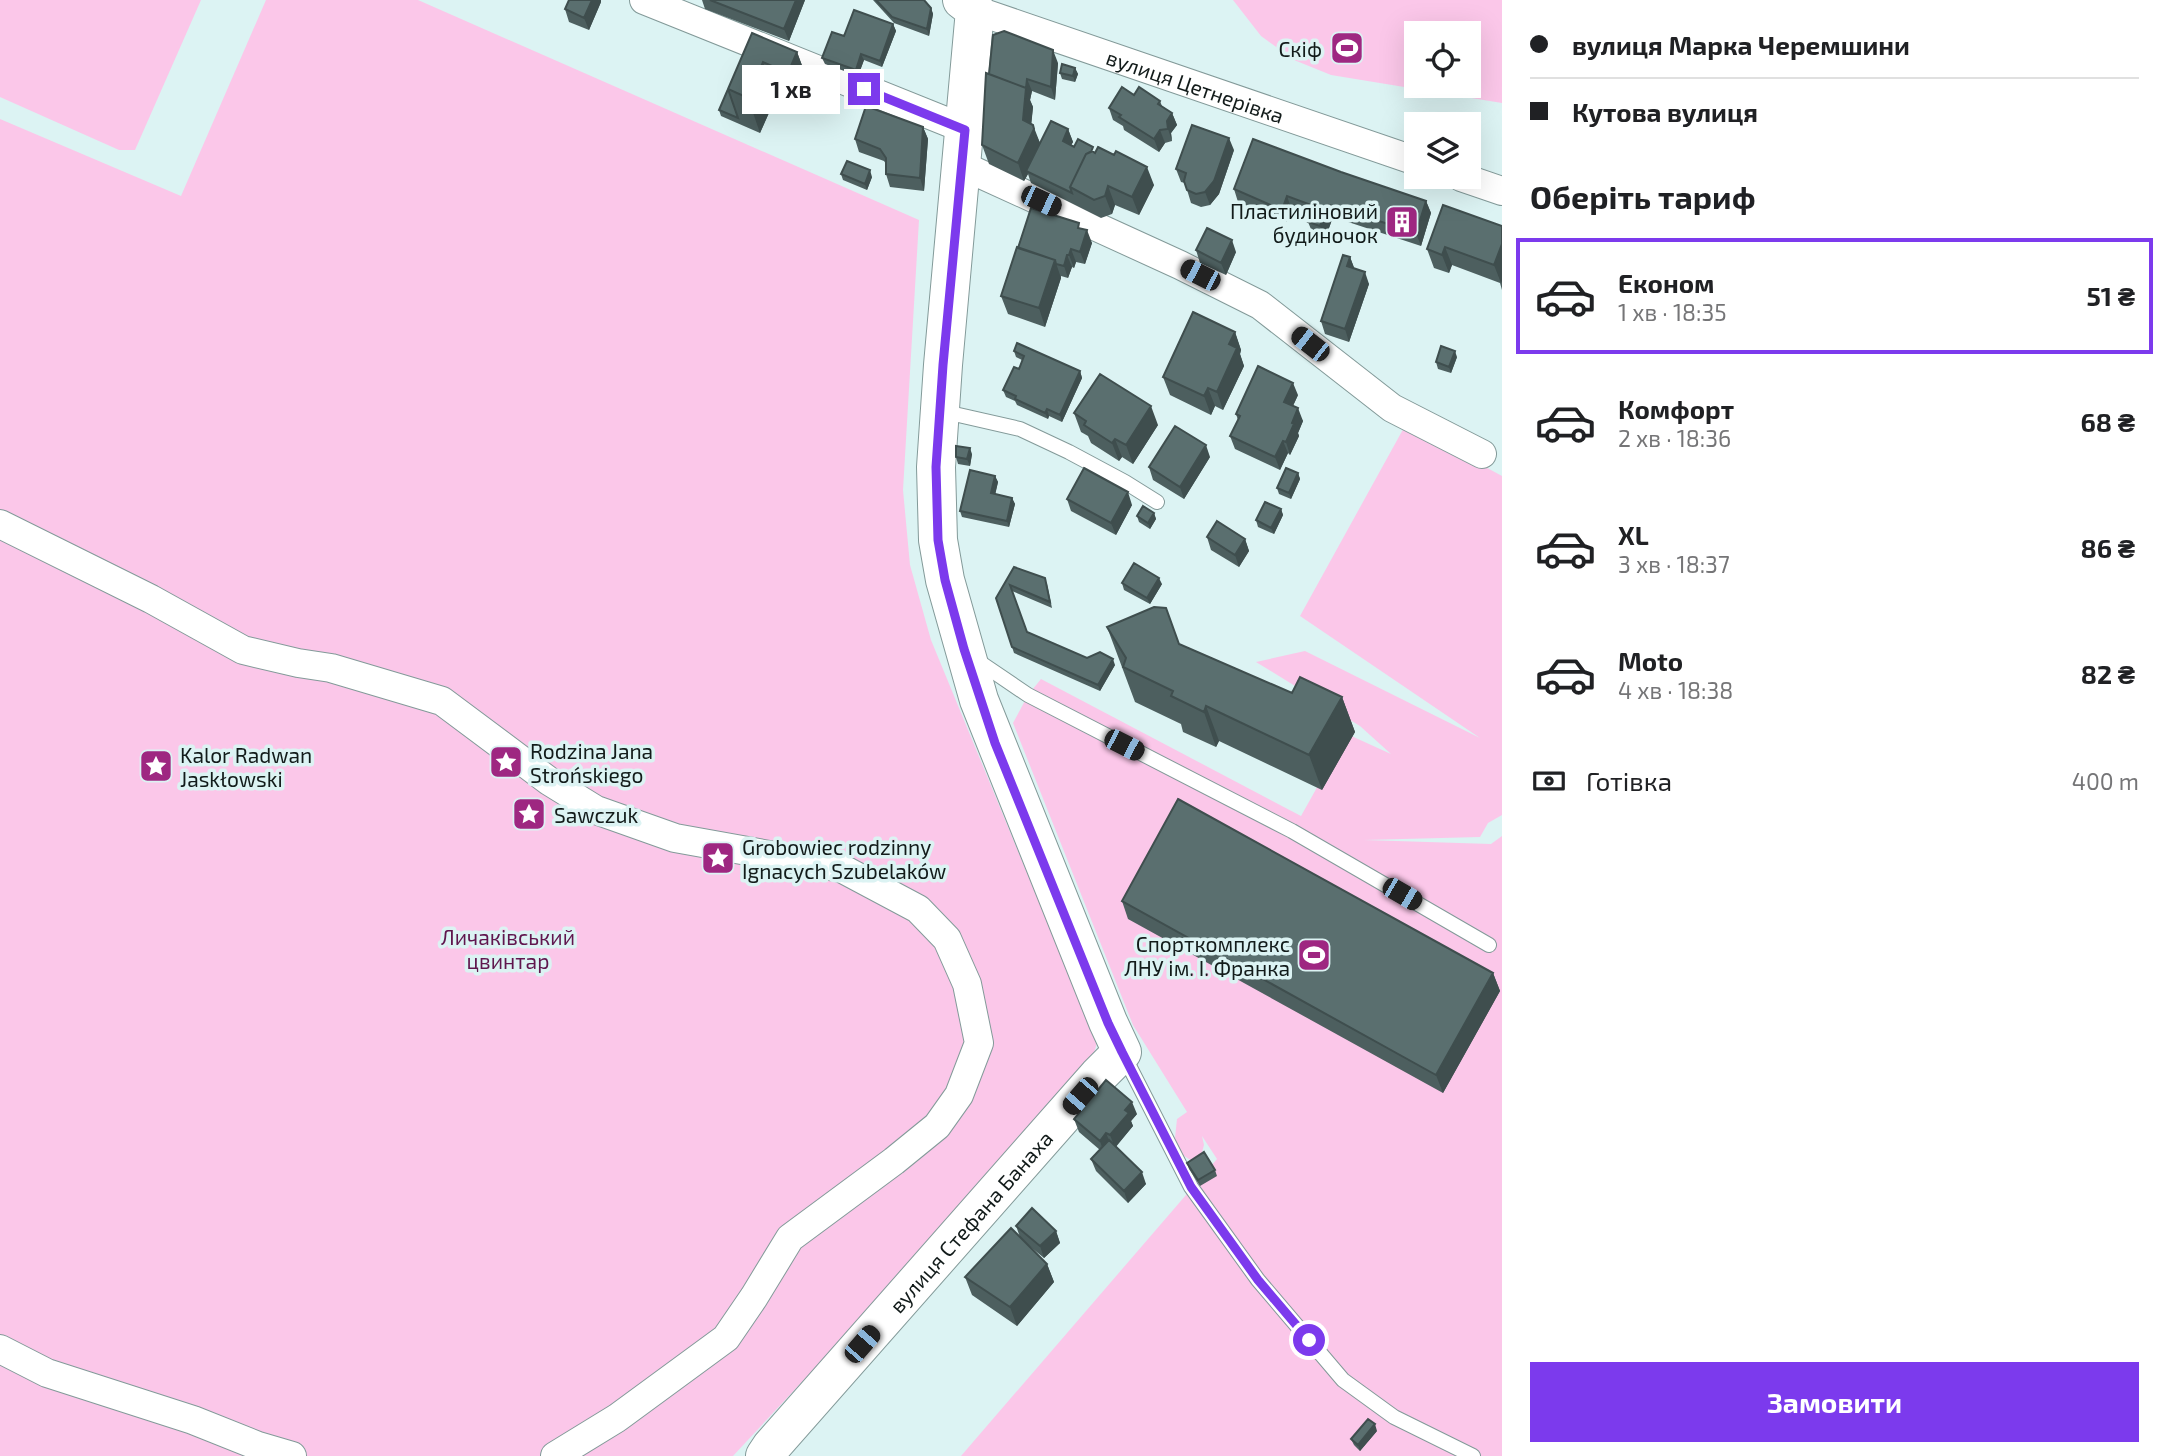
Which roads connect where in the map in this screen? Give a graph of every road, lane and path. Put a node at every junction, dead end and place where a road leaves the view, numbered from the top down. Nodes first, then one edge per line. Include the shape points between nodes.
1 (644, 0) edge
2 (969, 5) edge
3 (963, 147) junction
4 (1404, 157) edge
5 (1481, 184) edge
6 (1502, 191) edge
7 (940, 410) junction
8 (1482, 454) dead end
9 (1157, 502) dead end
10 (0, 524) edge
11 (964, 649) junction
12 (1489, 945) dead end
13 (1122, 1052) junction
14 (0, 1349) edge
15 (292, 1456) edge
16 (555, 1456) edge
17 (765, 1456) edge
18 (1473, 1456) edge

1 - 3 street
2 - 3 street
2 - 4 street, вулиця Цетнерівка
3 - 7 street
3 - 8 street via 1260,305 1392,408
5 - 6 street
7 - 9 lane via 1020,429
7 - 11 street via 938,540
10 - 16 street via 151,598 243,650 331,668 442,701 596,810 675,838 841,868 918,909 947,939 968,984 979,1043 959,1095 937,1126 790,1238 726,1338 617,1418
11 - 12 lane via 1028,695 1292,831
11 - 13 street via 995,743
13 - 17 street, вулиця Стефана Банаха
13 - 18 lane via 1191,1187 1258,1280 1343,1380 1394,1417
14 - 15 street via 47,1373

